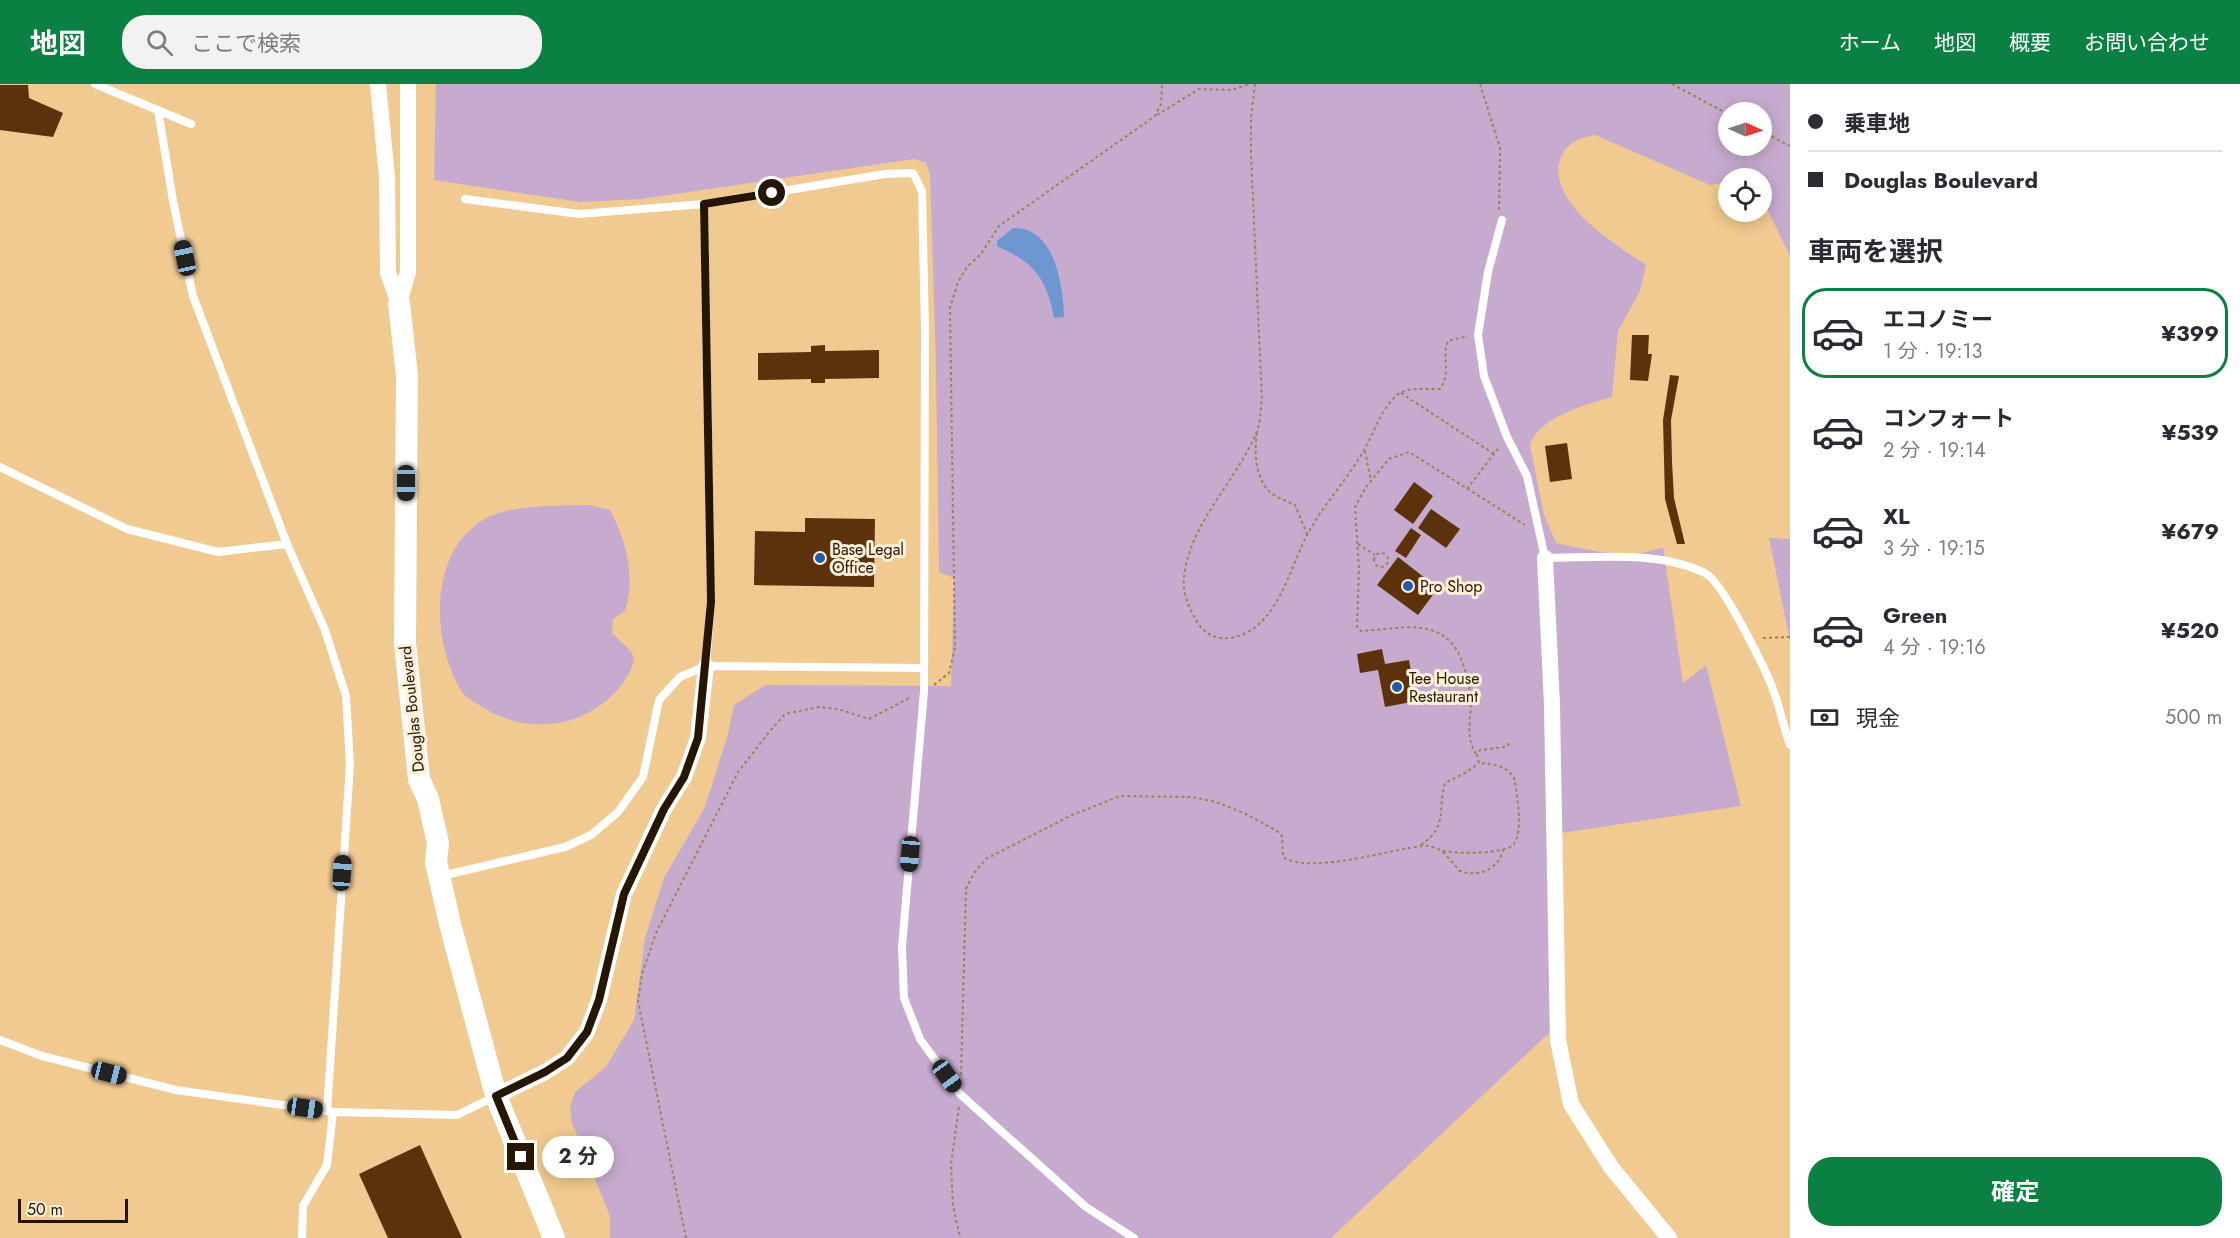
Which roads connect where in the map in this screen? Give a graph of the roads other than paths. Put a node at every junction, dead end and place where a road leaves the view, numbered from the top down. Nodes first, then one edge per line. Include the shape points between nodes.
1 (94, 84) edge
2 (378, 84) edge
3 (408, 84) edge
4 (159, 110) junction
5 (191, 124) dead end
6 (465, 199) dead end
7 (704, 204) junction
8 (1502, 220) road end
9 (399, 303) junction
10 (0, 467) edge
11 (287, 544) junction
12 (1545, 558) junction
13 (706, 666) junction
14 (924, 668) junction
15 (1790, 745) edge
16 (439, 877) junction
17 (0, 1040) edge
18 (496, 1096) junction
19 (330, 1111) junction
20 (302, 1238) edge
21 (554, 1238) edge
22 (1134, 1238) edge
23 (1669, 1238) edge

1 - 4 lane
2 - 9 street via 387,177 388,273
3 - 9 street via 408,272
4 - 5 lane
4 - 11 lane via 193,296
6 - 7 lane via 579,214
7 - 13 lane via 711,602
7 - 14 lane via 885,174 913,173 922,191
8 - 12 lane via 1488,272 1478,335 1484,376 1527,476
9 - 16 street, Douglas Boulevard via 407,375 405,643 419,779 438,843
10 - 11 lane via 127,529 218,552
11 - 19 lane via 325,630 346,696 350,765
12 - 15 lane via 1655,559 1707,574 1722,592 1774,690
12 - 23 street via 1552,705 1558,1040 1571,1104 1611,1167
13 - 14 lane
13 - 16 lane via 680,677 659,700 643,777 618,812 591,835 565,847
13 - 18 street via 698,738 684,777 664,809 624,894 599,1000 587,1032 567,1058
14 - 22 lane via 902,947 904,998 920,1039 960,1094 1086,1207
16 - 18 street, Douglas Boulevard
17 - 19 lane via 42,1056 176,1090
18 - 19 lane via 458,1115
18 - 21 street, Douglas Boulevard
19 - 20 lane via 327,1165 303,1206

